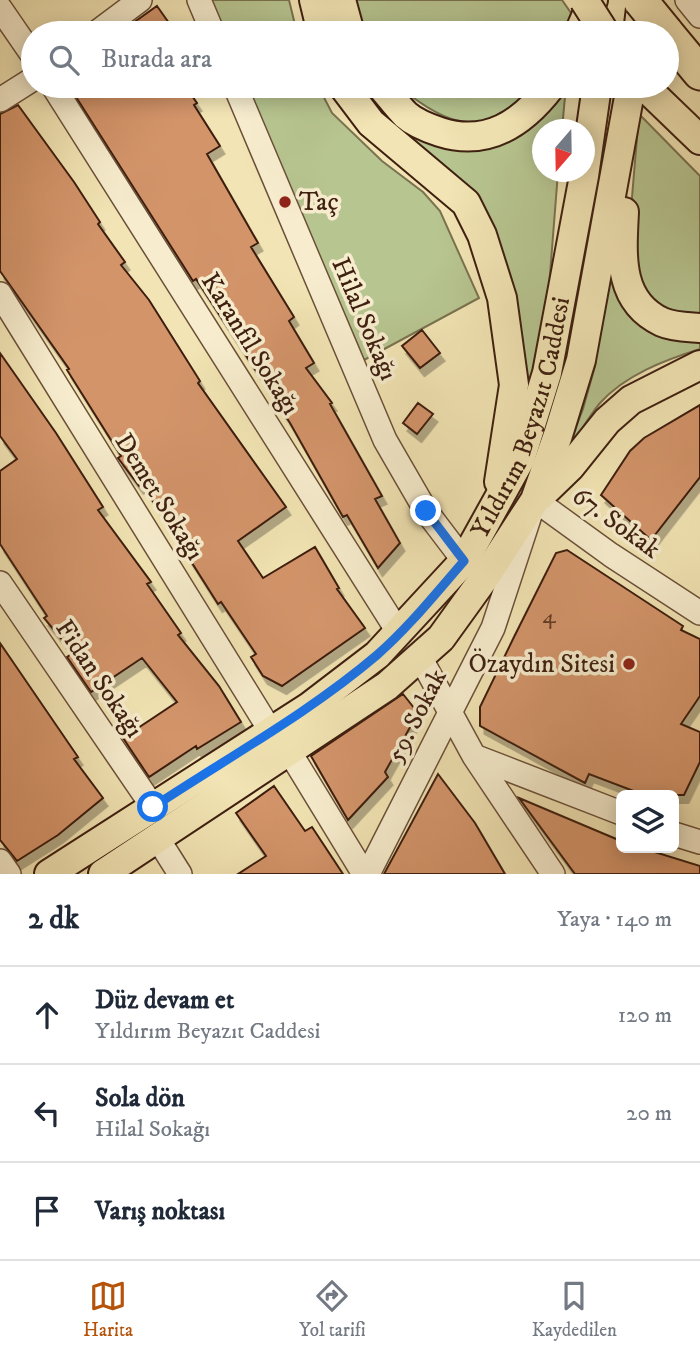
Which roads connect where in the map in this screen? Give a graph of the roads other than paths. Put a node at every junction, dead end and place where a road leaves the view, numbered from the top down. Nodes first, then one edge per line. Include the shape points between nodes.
1 (140, 0) edge
2 (199, 0) edge
3 (314, 0) edge
4 (341, 0) edge
5 (584, 0) edge
6 (593, 0) edge
7 (608, 0) edge
8 (641, 0) edge
9 (0, 8) edge
10 (112, 21) edge
11 (208, 21) edge
12 (319, 21) edge
13 (347, 21) edge
14 (584, 21) edge
15 (597, 21) edge
16 (605, 21) edge
17 (639, 21) edge
18 (657, 21) edge
19 (21, 39) edge
20 (679, 48) edge
21 (700, 73) edge
22 (21, 87) edge
23 (61, 98) edge
24 (240, 98) edge
25 (352, 98) edge
26 (391, 98) edge
27 (540, 98) edge
28 (595, 98) edge
29 (636, 98) edge
30 (640, 98) edge
31 (653, 98) edge
32 (0, 100) edge
33 (700, 140) edge
34 (0, 294) edge
35 (700, 328) edge
36 (700, 365) edge
37 (535, 500) junction
38 (496, 509) junction
39 (464, 561) junction
40 (0, 583) edge
41 (700, 613) edge
42 (400, 633) junction
43 (420, 657) junction
44 (450, 714) junction
45 (270, 730) junction
46 (289, 751) junction
47 (474, 756) junction
48 (153, 807) junction
49 (616, 811) edge
50 (679, 836) edge
51 (158, 839) junction
52 (700, 842) edge
53 (0, 861) edge
54 (9, 874) edge
55 (49, 874) edge
56 (103, 874) edge
57 (180, 874) edge
58 (366, 874) edge
59 (553, 874) edge

1 - 10 street
2 - 11 street
3 - 12 main road
4 - 13 main road
5 - 15 main road, bridge
6 - 14 main road
7 - 16 main road
8 - 17 main road
8 - 18 highway, bridge
9 - 19 street
20 - 21 highway
22 - 32 street
23 - 42 street, Karanfil Sokağı
24 - 39 street, Hilal Sokağı via 385,440 426,511
25 - 38 main road via 371,123 466,203 482,235 502,298 514,385
26 - 27 main road via 407,116 426,127 461,138 485,137 503,129
28 - 38 main road, Yıldırım Beyazıt Caddesi via 547,373 520,460
29 - 35 main road via 627,113 623,245 628,290 640,308 664,323
30 - 37 main road, Yıldırım Beyazıt Caddesi via 580,360
31 - 33 main road
34 - 45 street, Demet Sokağı
36 - 37 main road via 631,400
37 - 41 street, 67. Sokak
37 - 43 main road, Yıldırım Beyazıt Caddesi via 441,638
37 - 44 street, 59. Sokak via 494,628
38 - 39 main road, Yıldırım Beyazıt Caddesi
39 - 42 main road, Yıldırım Beyazıt Caddesi
40 - 48 street, Fidan Sokağı
42 - 45 main road, Yıldırım Beyazıt Caddesi via 377,655
43 - 44 street
43 - 46 main road, Yıldırım Beyazıt Caddesi via 387,686
44 - 47 street
44 - 58 street, 59. Sokak
45 - 48 main road, Yıldırım Beyazıt Caddesi
46 - 51 main road, Yıldırım Beyazıt Caddesi
46 - 58 street
47 - 49 street
47 - 59 street
48 - 55 main road, Yıldırım Beyazıt Caddesi
50 - 52 street
51 - 56 main road, Yıldırım Beyazıt Caddesi
51 - 57 street
53 - 54 street

